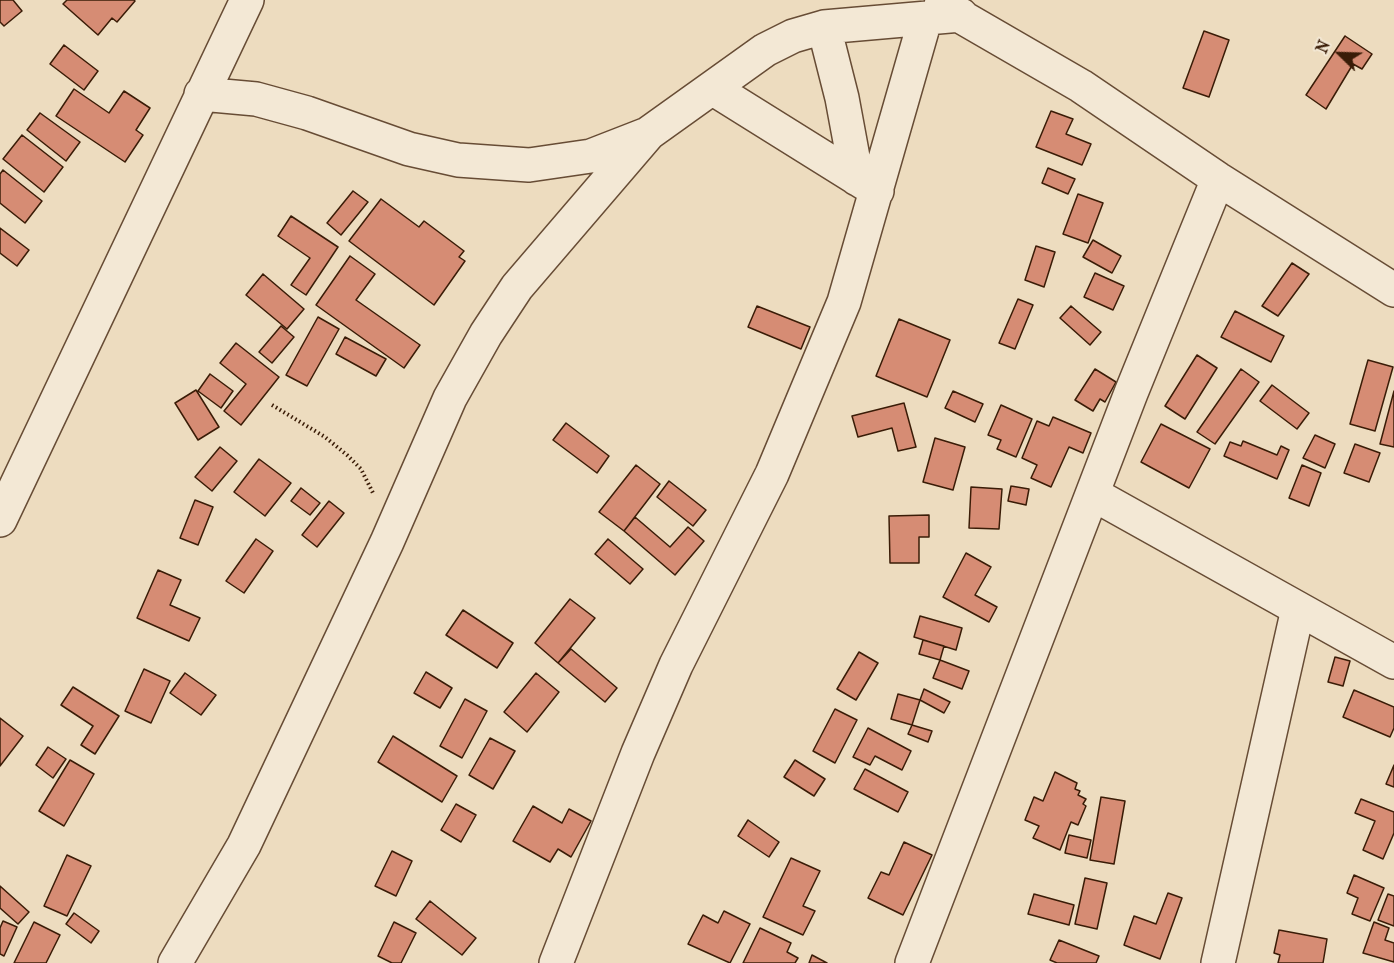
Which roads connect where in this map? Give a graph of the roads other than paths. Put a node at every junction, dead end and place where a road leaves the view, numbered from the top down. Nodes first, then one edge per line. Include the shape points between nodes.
1 (247, 0) edge
2 (940, 12) edge
3 (824, 27) junction
4 (712, 88) junction
5 (201, 94) junction
6 (649, 133) junction
7 (1218, 179) junction
8 (867, 185) junction
9 (1394, 290) edge
10 (1093, 494) junction
11 (0, 520) edge
12 (1298, 609) junction
13 (1394, 662) edge
14 (175, 963) edge
15 (556, 963) edge
16 (912, 963) edge
17 (1218, 963) edge

1 - 5 street
2 - 3 street
2 - 7 street via 1081,86
2 - 8 street
3 - 4 street via 765,50
3 - 8 street
4 - 6 street
4 - 8 street
5 - 6 street via 256,99 409,149 458,160 529,165 591,156
5 - 11 street
6 - 14 street via 517,287 486,334 450,398 387,542 244,845
7 - 9 street
7 - 10 street
8 - 15 street via 844,302 772,474 676,665
10 - 12 street
10 - 16 street
12 - 13 street
12 - 17 street

